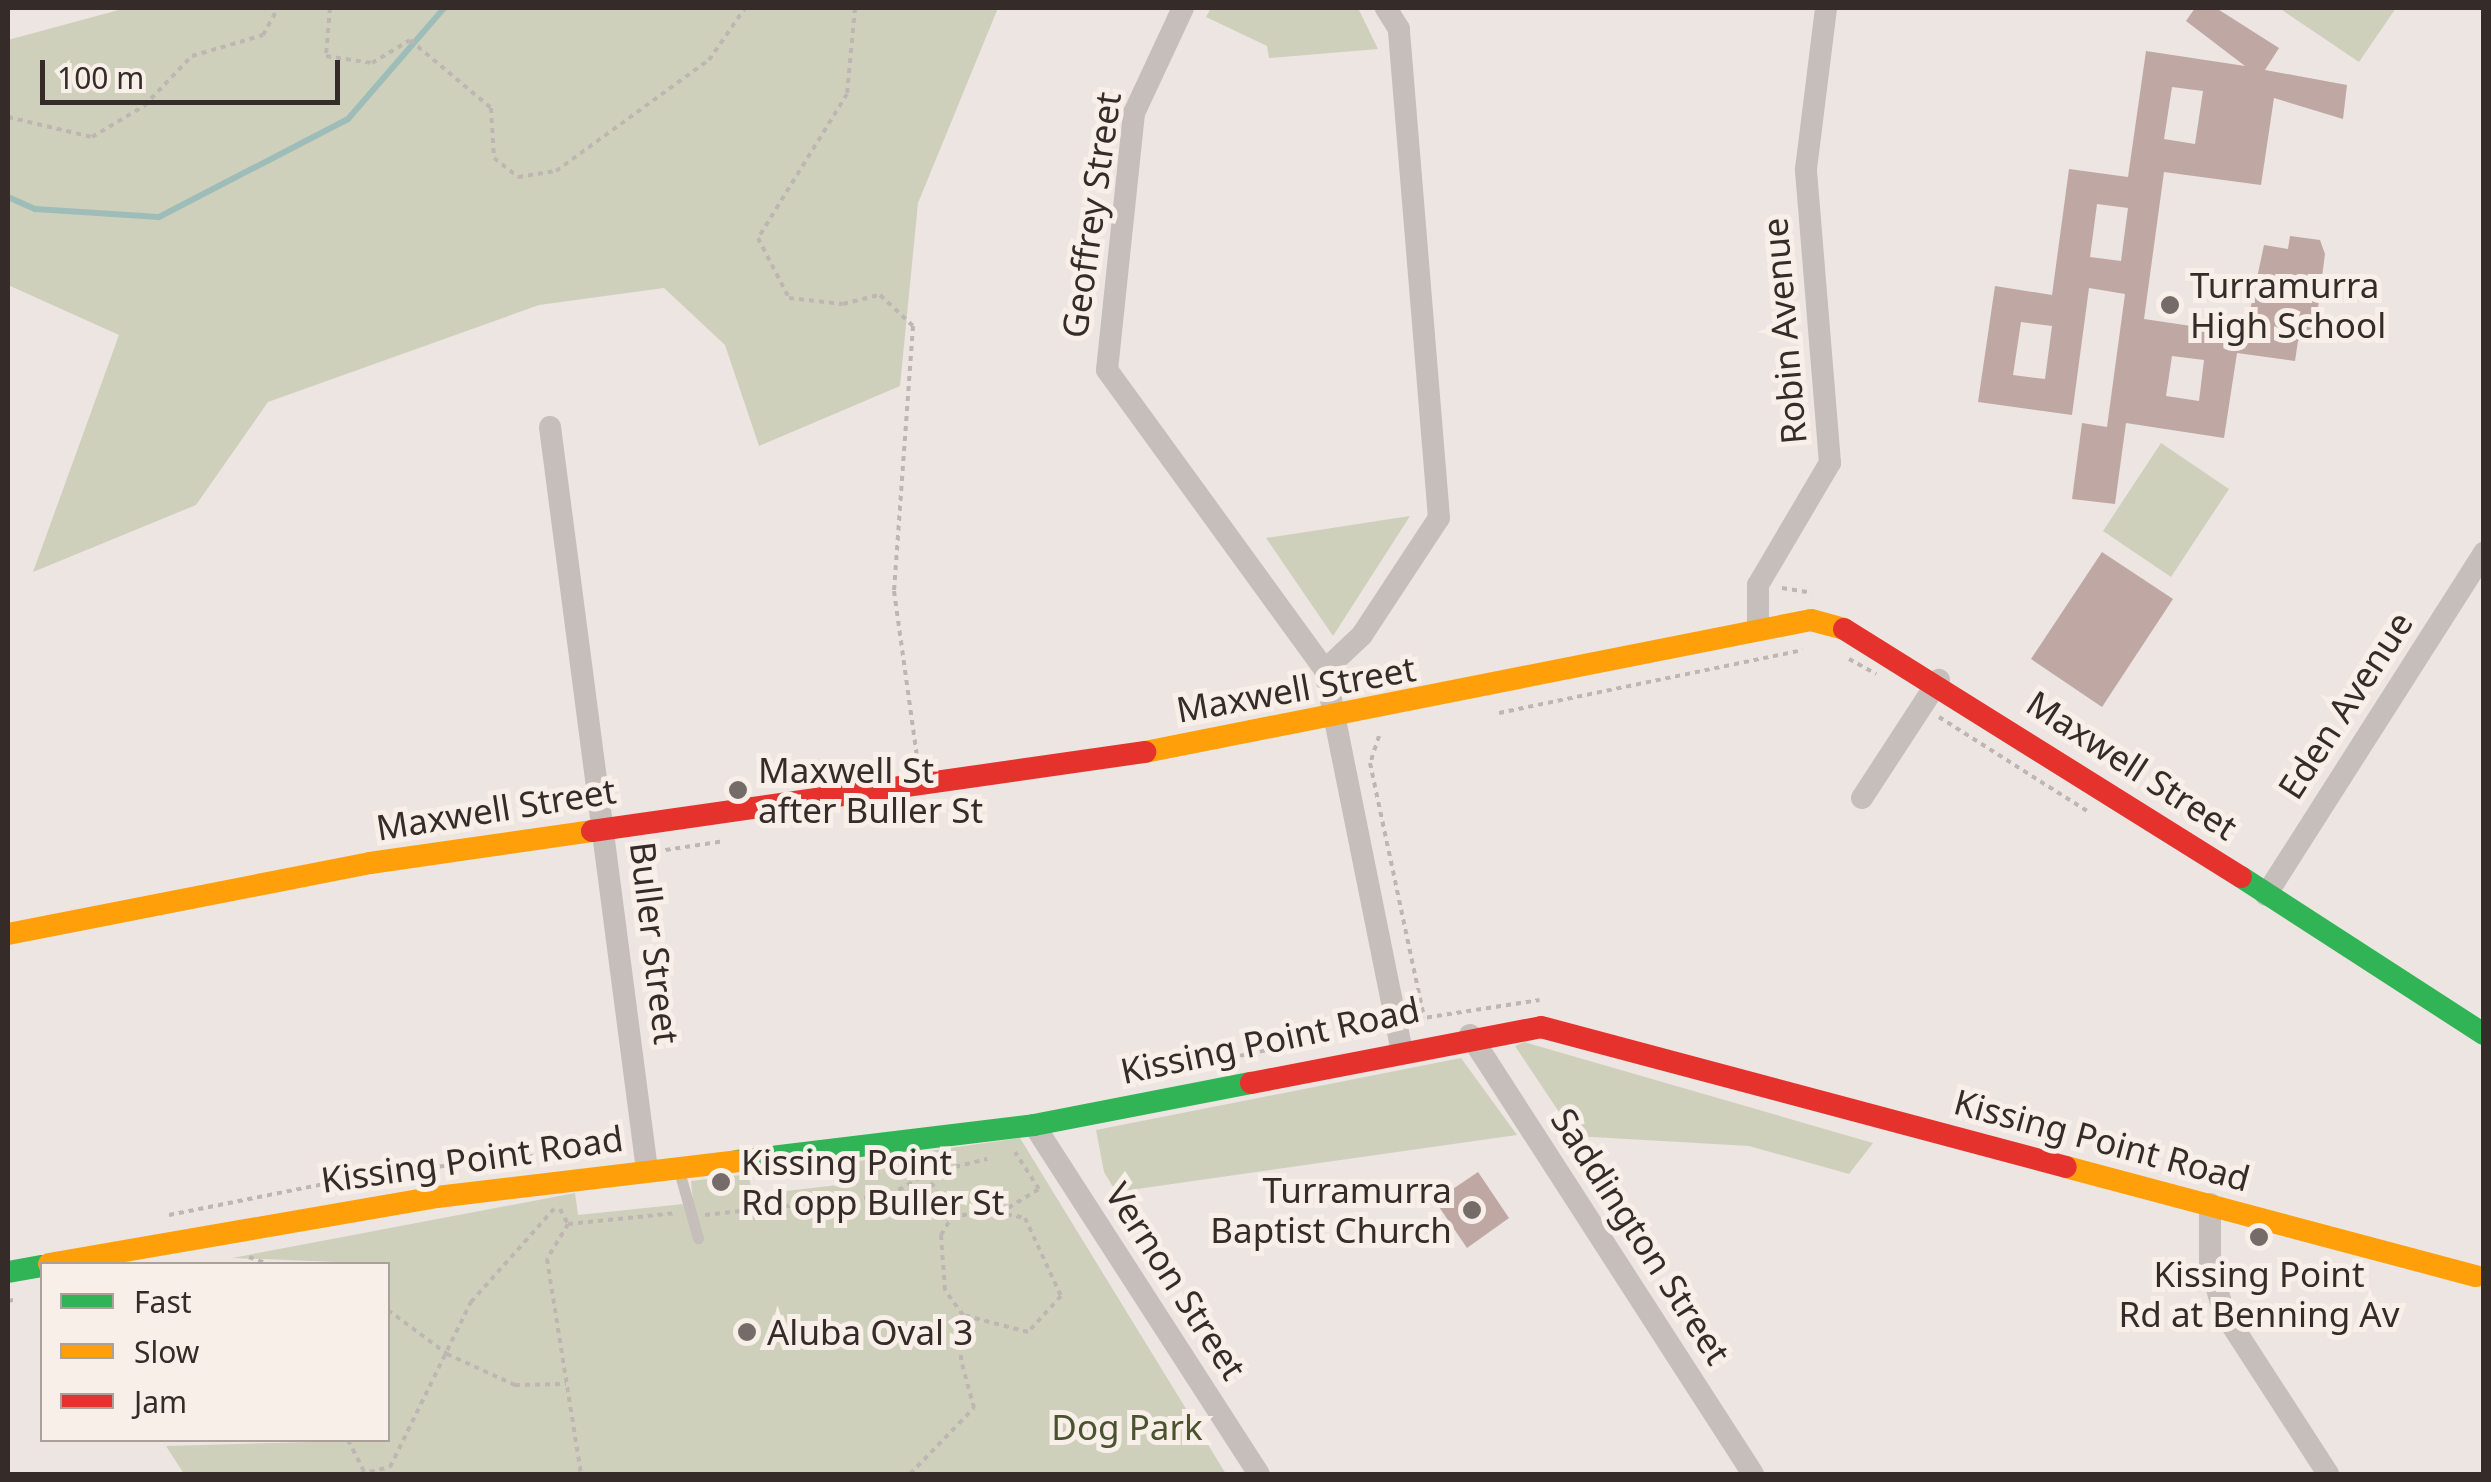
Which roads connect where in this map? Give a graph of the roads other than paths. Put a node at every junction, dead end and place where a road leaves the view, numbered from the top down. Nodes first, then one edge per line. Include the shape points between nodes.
1 (1182, 8) edge
2 (1386, 8) edge
3 (1826, 8) edge
4 (550, 427) dead end
5 (2484, 553) edge
6 (1758, 630) junction
7 (1325, 670) junction
8 (1938, 680) junction
9 (1334, 720) junction
10 (1862, 798) dead end
11 (605, 827) junction
12 (2266, 895) junction
13 (8, 934) edge
14 (2484, 1034) edge
15 (1470, 1035) junction
16 (1402, 1048) junction
17 (1034, 1124) junction
18 (679, 1167) junction
19 (647, 1170) junction
20 (2210, 1204) junction
21 (698, 1238) dead end
22 (63, 1262) edge
23 (40, 1266) edge
24 (8, 1272) edge
25 (2481, 1272) edge
26 (1260, 1474) edge
27 (1754, 1474) edge
28 (2328, 1474) edge

1 - 7 street, Geoffrey Street via 1134,113 1107,370
2 - 7 street via 1399,29 1438,518 1362,636
3 - 6 street, Robin Avenue via 1806,169 1830,462 1758,584
4 - 11 street, Buller Street
5 - 12 street, Eden Avenue
6 - 8 street, Maxwell Street via 1845,625
6 - 9 street, Maxwell Street
7 - 9 street, Geoffrey Street
8 - 10 street
8 - 12 street, Maxwell Street
9 - 11 street, Maxwell Street
9 - 16 street, Geoffrey Street
11 - 13 street, Maxwell Street
11 - 19 street, Buller Street
12 - 14 street, Maxwell Street
15 - 16 street, Kissing Point Road
15 - 20 street, Kissing Point Road via 1541,1026
15 - 27 street, Saddington Street
16 - 17 street, Kissing Point Road
17 - 18 street, Kissing Point Road
17 - 26 street, Vernon Street
18 - 19 street, Kissing Point Road
18 - 21 lane via 684,1212
19 - 22 street, Kissing Point Road via 349,1210
20 - 25 street, Kissing Point Road
20 - 28 street via 2210,1265 2224,1313
23 - 24 street, Kissing Point Road

